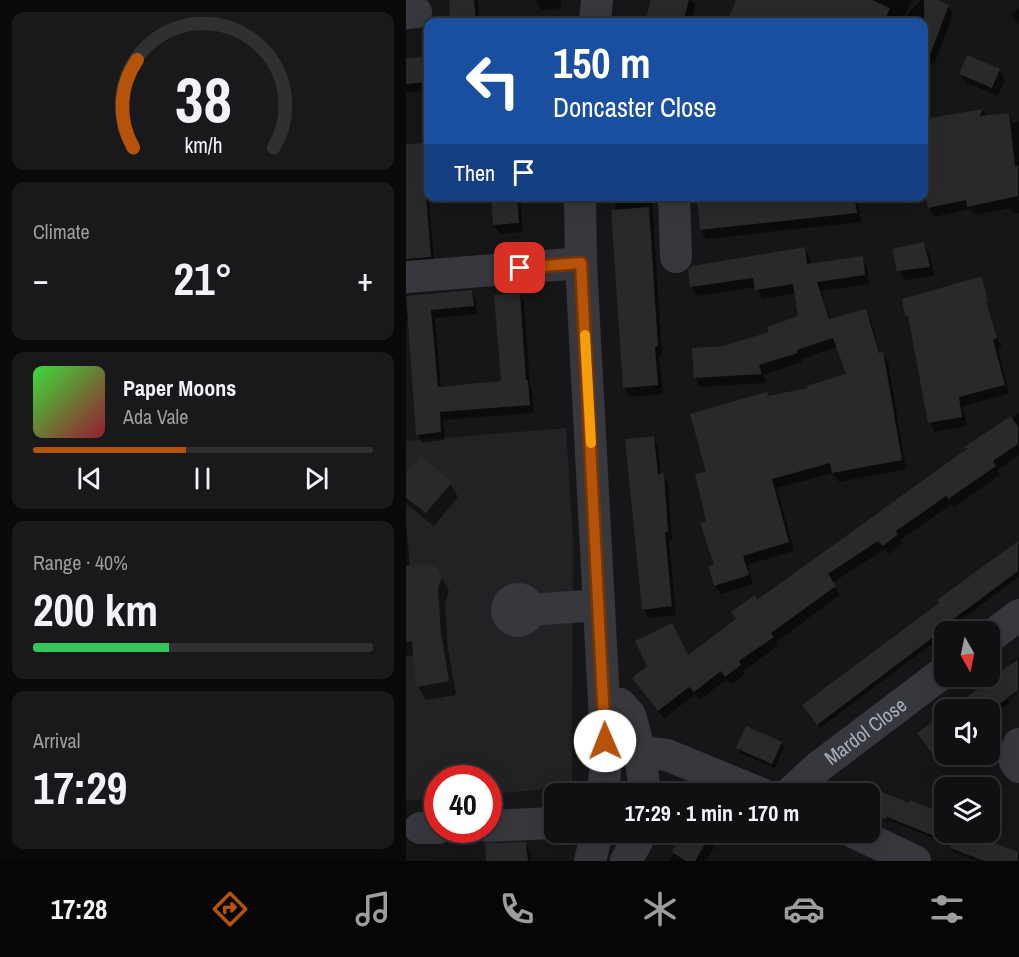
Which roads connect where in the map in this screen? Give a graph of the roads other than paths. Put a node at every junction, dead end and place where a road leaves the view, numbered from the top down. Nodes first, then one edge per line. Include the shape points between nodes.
1 (598, 0) edge
2 (596, 18) edge
3 (580, 201) edge
4 (674, 201) edge
5 (676, 257) dead end
6 (581, 263) junction
7 (406, 277) edge
8 (599, 605) junction
9 (507, 610) dead end
10 (1018, 615) edge
11 (1000, 630) edge
12 (934, 680) edge
13 (604, 702) junction
14 (1018, 744) edge
15 (640, 752) junction
16 (1018, 766) edge
17 (604, 783) edge
18 (644, 783) edge
19 (735, 783) edge
20 (801, 783) edge
21 (544, 823) edge
22 (502, 825) edge
23 (594, 843) edge
24 (636, 843) edge
25 (873, 843) edge
26 (899, 857) edge
27 (590, 861) edge
28 (626, 861) edge

1 - 2 street
3 - 6 street
4 - 5 street
6 - 7 street
6 - 8 street
8 - 9 street
8 - 13 street
10 - 11 street
12 - 20 street, Mardol Close
13 - 15 street via 620,704 630,715
13 - 17 street
14 - 16 street
15 - 18 street
15 - 19 street via 667,755
21 - 22 street
23 - 27 street
24 - 28 street
25 - 26 street

